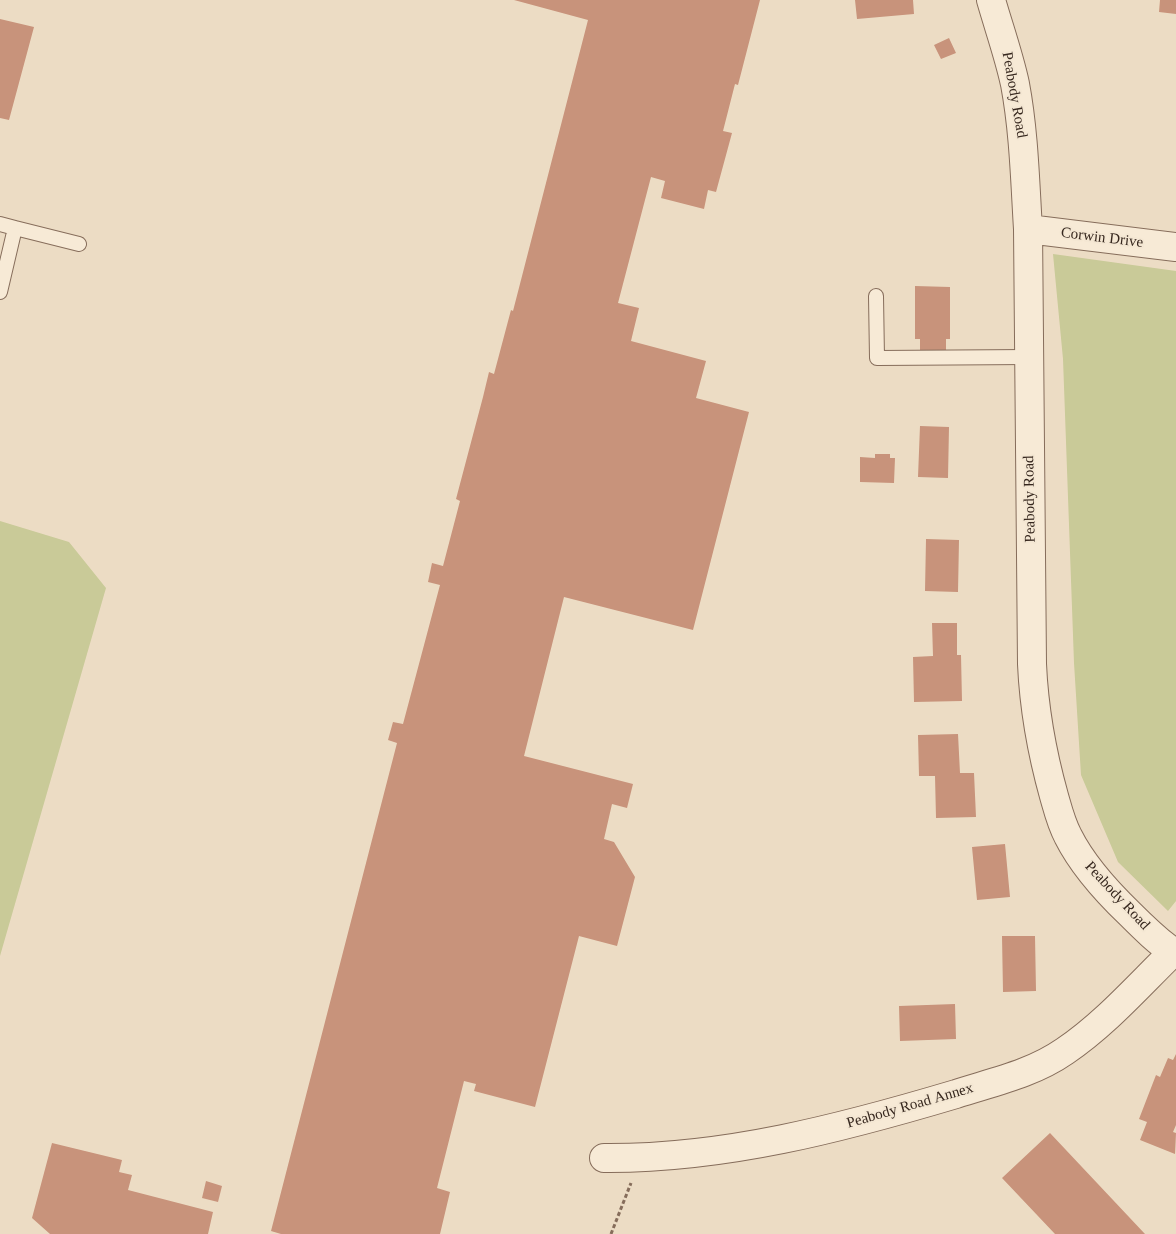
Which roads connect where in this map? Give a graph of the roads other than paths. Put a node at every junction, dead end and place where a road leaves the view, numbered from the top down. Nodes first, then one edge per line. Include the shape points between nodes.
1 (991, 0) edge
2 (0, 224) edge
3 (14, 228) junction
4 (1028, 229) junction
5 (79, 244) dead end
6 (1176, 247) edge
7 (0, 292) edge
8 (876, 296) dead end
9 (1029, 357) junction
10 (1174, 953) edge
11 (604, 1158) dead end

1 - 4 street, Peabody Road via 1014,83 1022,133
2 - 3 lane
3 - 5 lane
3 - 7 lane
4 - 6 street, Corwin Drive
4 - 9 street, Peabody Road
8 - 9 lane via 877,358
9 - 10 street, Peabody Road via 1032,664 1039,732 1048,776 1068,836 1090,871 1137,921
10 - 11 street, Peabody Road Annex via 1086,1035 1033,1069 913,1106 737,1148 642,1158

